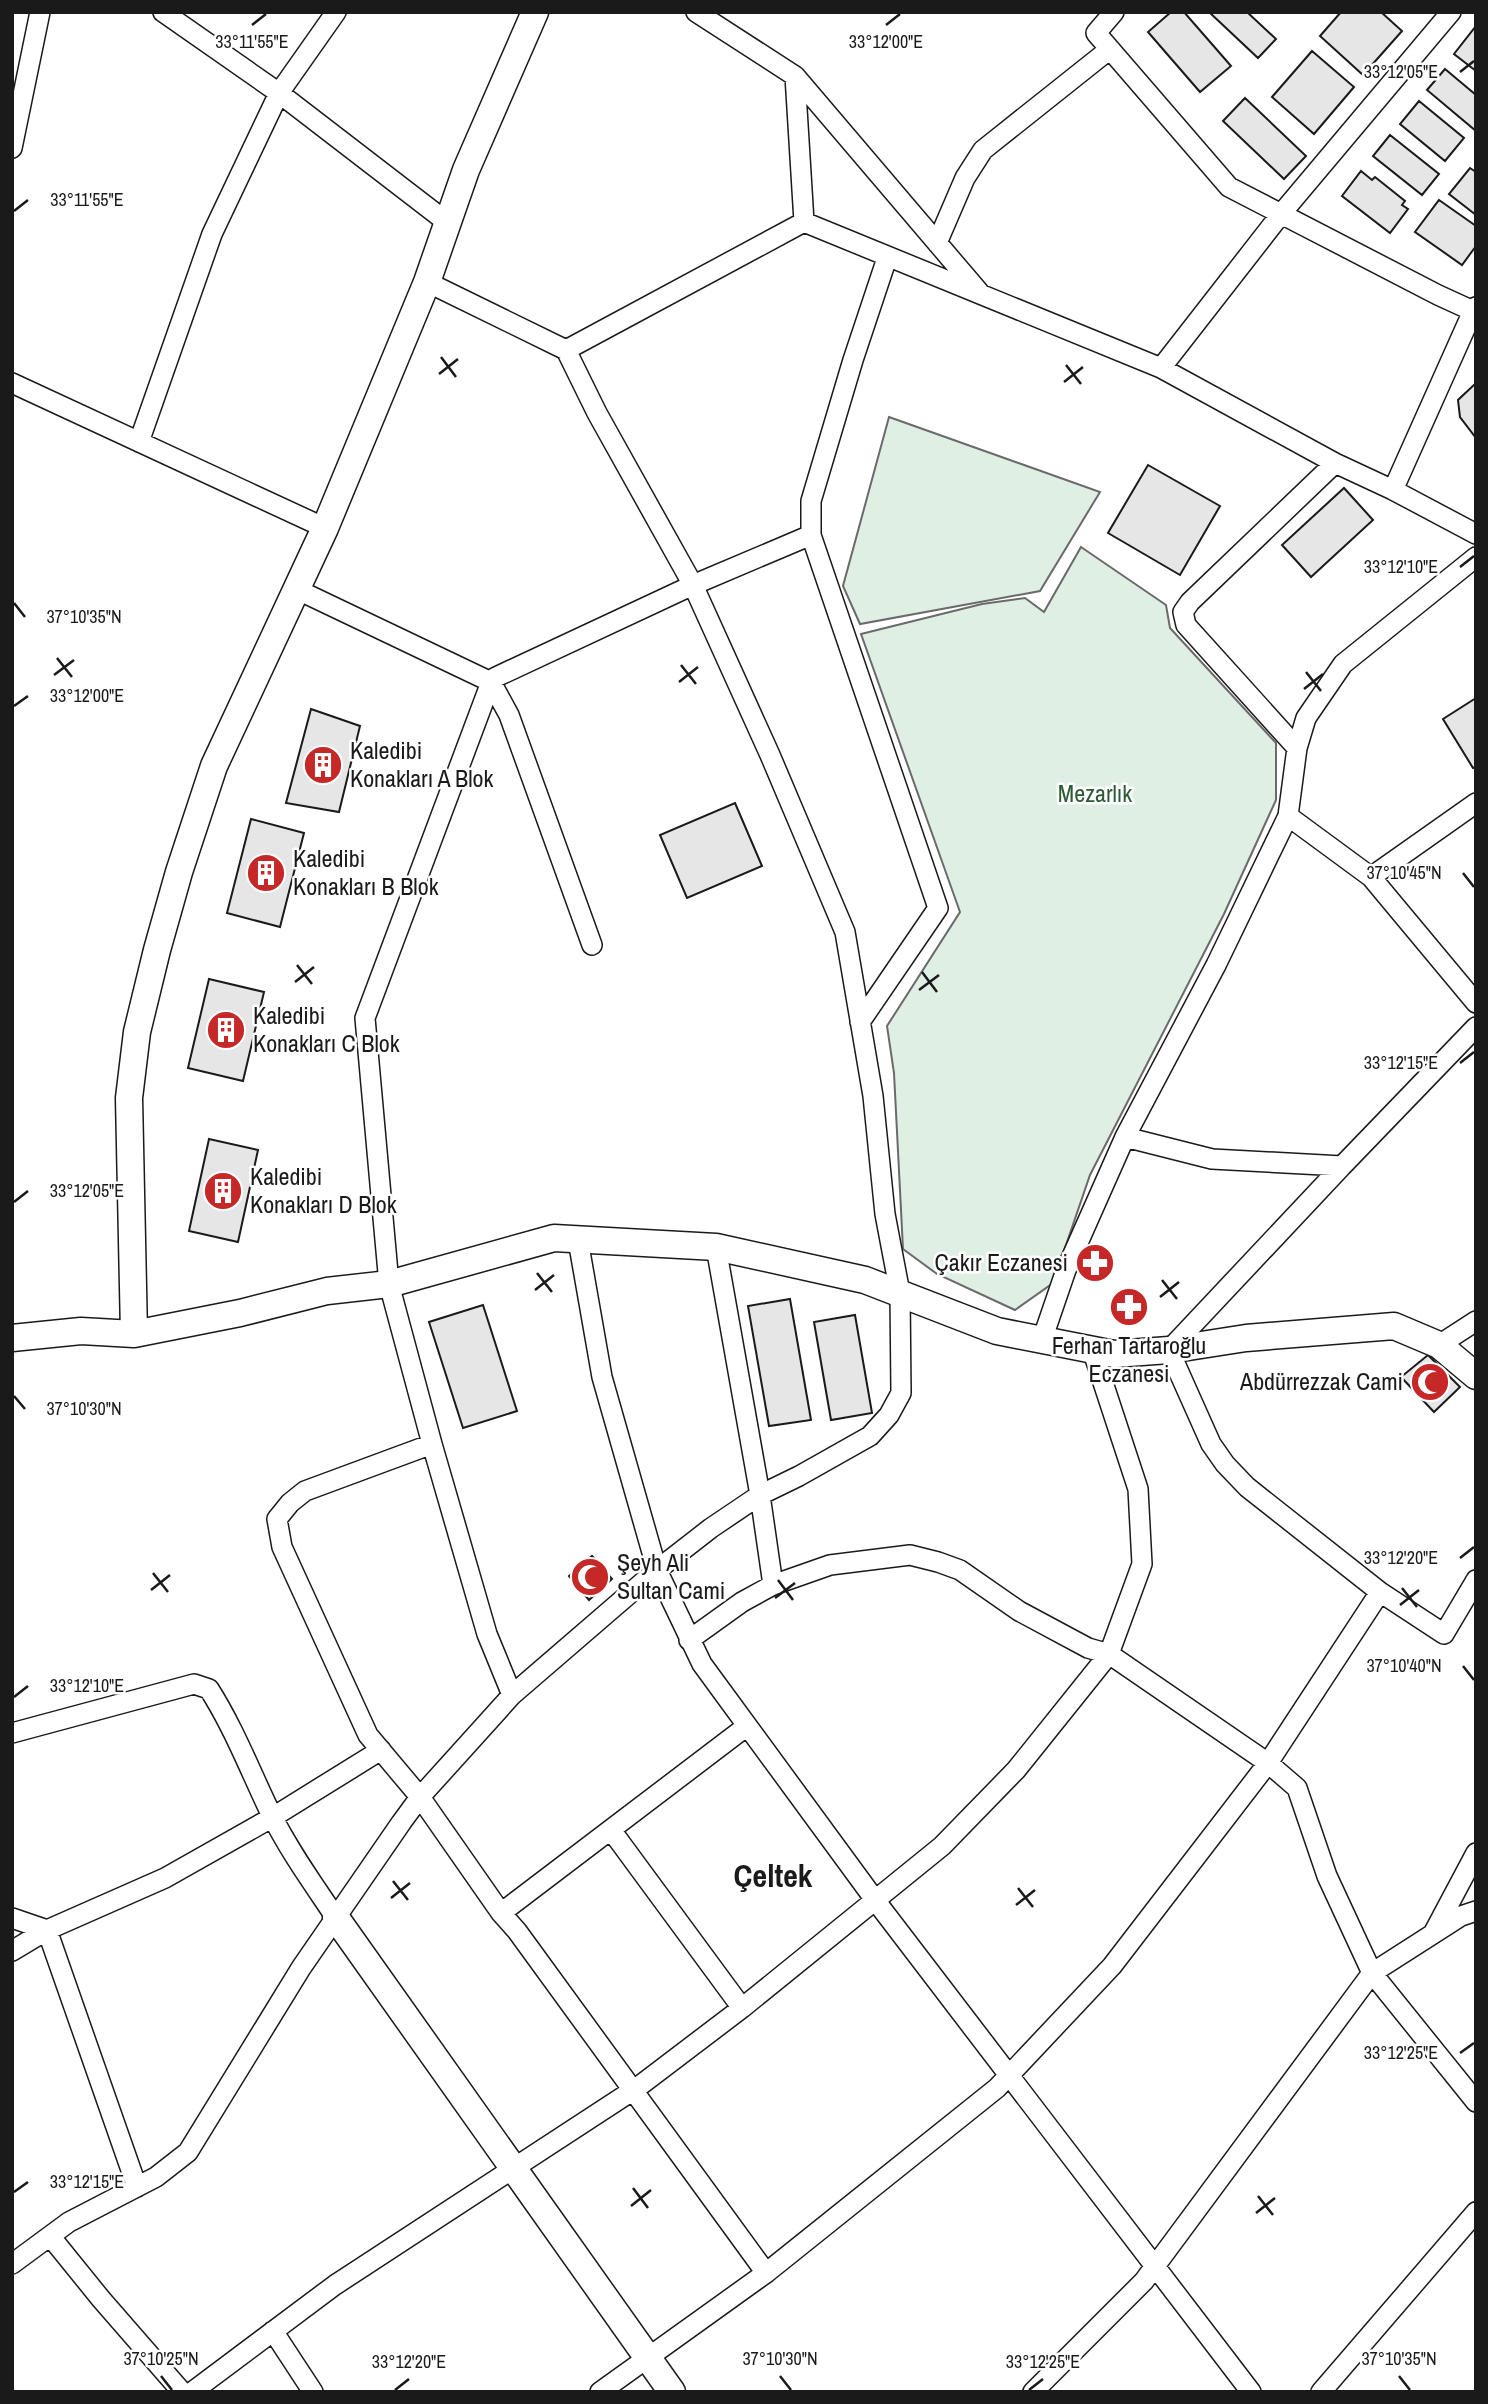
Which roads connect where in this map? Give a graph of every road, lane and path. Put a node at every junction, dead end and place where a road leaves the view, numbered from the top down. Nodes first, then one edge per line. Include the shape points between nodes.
1 (40, 12) edge
2 (163, 12) edge
3 (336, 12) edge
4 (696, 12) edge
5 (1114, 12) edge
6 (1451, 12) edge
7 (533, 14) edge
8 (1110, 49) junction
9 (795, 76) junction
10 (279, 93) junction
11 (12, 148) edge
12 (1281, 214) junction
13 (804, 222) junction
14 (448, 223) junction
15 (937, 243) junction
16 (887, 258) junction
17 (428, 282) junction
18 (982, 296) junction
19 (1475, 311) edge
20 (566, 350) junction
21 (1161, 368) junction
22 (12, 383) edge
23 (139, 442) junction
24 (1335, 463) junction
25 (1393, 490) junction
26 (325, 528) junction
27 (1476, 534) edge
28 (811, 535) junction
29 (1476, 557) edge
30 (693, 585) junction
31 (296, 589) junction
32 (491, 682) junction
33 (1297, 748) junction
34 (1476, 803) edge
35 (1288, 816) junction
36 (1371, 877) junction
37 (592, 945) dead end
38 (1476, 1003) edge
39 (860, 1022) junction
40 (1476, 1027) edge
41 (1125, 1137) junction
42 (1342, 1166) junction
43 (578, 1240) junction
44 (716, 1247) junction
45 (389, 1283) junction
46 (900, 1293) junction
47 (1476, 1321) edge
48 (134, 1334) junction
49 (12, 1338) edge
50 (1042, 1340) junction
51 (1438, 1345) junction
52 (1092, 1349) junction
53 (1169, 1350) junction
54 (1476, 1376) edge
55 (432, 1444) junction
56 (760, 1495) junction
57 (657, 1570) junction
58 (1476, 1580) edge
59 (773, 1585) junction
60 (1380, 1592) junction
61 (689, 1640) junction
62 (1109, 1654) junction
63 (512, 1695) junction
64 (747, 1726) junction
65 (12, 1733) edge
66 (381, 1751) junction
67 (1268, 1763) junction
68 (420, 1797) junction
69 (273, 1817) junction
70 (611, 1829) junction
71 (1476, 1853) edge
72 (875, 1900) junction
73 (1476, 1911) edge
74 (501, 1913) junction
75 (12, 1918) edge
76 (336, 1918) junction
77 (47, 1930) junction
78 (1433, 1934) junction
79 (12, 1951) edge
80 (1372, 1973) junction
81 (742, 2008) junction
82 (1009, 2076) junction
83 (632, 2090) junction
84 (1476, 2102) edge
85 (513, 2168) junction
86 (137, 2187) junction
87 (1476, 2212) edge
88 (50, 2236) junction
89 (12, 2264) edge
90 (1154, 2267) junction
91 (766, 2273) junction
92 (273, 2332) junction
93 (648, 2358) junction
94 (182, 2392) edge
95 (192, 2392) edge
96 (313, 2392) edge
97 (600, 2392) edge
98 (672, 2392) edge
99 (1033, 2392) edge
100 (1251, 2392) edge
101 (1321, 2392) edge

1 - 11 street
2 - 10 street
3 - 10 street
4 - 9 street
5 - 8 street via 1096,33
6 - 12 street
7 - 14 street
8 - 12 street via 1229,187
8 - 15 street via 983,150 965,177
9 - 13 street
9 - 15 street
10 - 14 street
10 - 23 street via 212,234
12 - 19 street
12 - 21 street
13 - 16 street
13 - 20 street
14 - 17 street
15 - 18 street
16 - 18 street
16 - 28 street via 811,501
17 - 20 street
17 - 26 street
18 - 21 street
19 - 25 street
20 - 30 street
21 - 24 street
22 - 23 street
23 - 26 street
24 - 25 street
24 - 33 street via 1183,612 1186,625
25 - 27 street
26 - 31 street
28 - 30 street
28 - 39 street via 938,908
29 - 33 street via 1343,664 1306,718
30 - 32 street
30 - 39 street via 845,932
31 - 32 street
31 - 48 street via 214,765 175,885 137,1032 129,1098
32 - 37 street via 509,715
32 - 45 street via 365,1018
33 - 35 street
34 - 36 street
35 - 36 street
35 - 41 street
36 - 38 street
39 - 46 street
40 - 42 street
41 - 42 street via 1212,1158
41 - 50 street via 1066,1270
42 - 53 street
43 - 44 street
43 - 45 street via 554,1238
43 - 57 street via 603,1377
44 - 46 street via 865,1280
44 - 56 street
45 - 48 street via 327,1291
45 - 55 street
46 - 50 street via 997,1331
46 - 56 street via 901,1393 889,1415 870,1436
47 - 51 street
48 - 49 street via 81,1331
50 - 52 street
51 - 53 street via 1394,1326 1246,1338
51 - 54 street
52 - 53 street via 1114,1354
52 - 62 street via 1138,1489 1140,1514 1142,1564
53 - 60 street via 1211,1444 1226,1464 1247,1487
55 - 63 street via 487,1634
55 - 66 street via 305,1491 277,1519 282,1547 368,1734
56 - 57 street
56 - 59 street
57 - 61 street
57 - 63 street
58 - 60 street via 1444,1634
59 - 61 street
59 - 62 street via 830,1565 910,1555 960,1570 1019,1612
60 - 67 street
61 - 64 street
62 - 67 street
62 - 72 street via 1016,1770 942,1846
63 - 68 street
64 - 70 street
64 - 72 street
65 - 69 street via 194,1684 209,1689 239,1739
66 - 68 street
66 - 69 street
67 - 80 street via 1297,1788 1327,1876
67 - 82 street via 1112,1966
68 - 74 street
68 - 76 street
69 - 76 street
69 - 77 street via 165,1878
70 - 74 street
70 - 81 street
71 - 78 street
72 - 81 street
72 - 82 street
73 - 78 street
74 - 83 street
75 - 77 street
76 - 85 street
76 - 86 street via 188,2152
77 - 79 street
77 - 86 street
78 - 80 street
80 - 84 street
80 - 90 street
81 - 83 street
82 - 90 street
82 - 91 street
83 - 85 street
83 - 91 street
85 - 92 street via 335,2285
85 - 93 street
86 - 88 street
87 - 101 street
88 - 89 street
88 - 94 street
90 - 99 street
90 - 100 street
91 - 93 street
92 - 95 street
92 - 96 street
93 - 97 street
93 - 98 street

